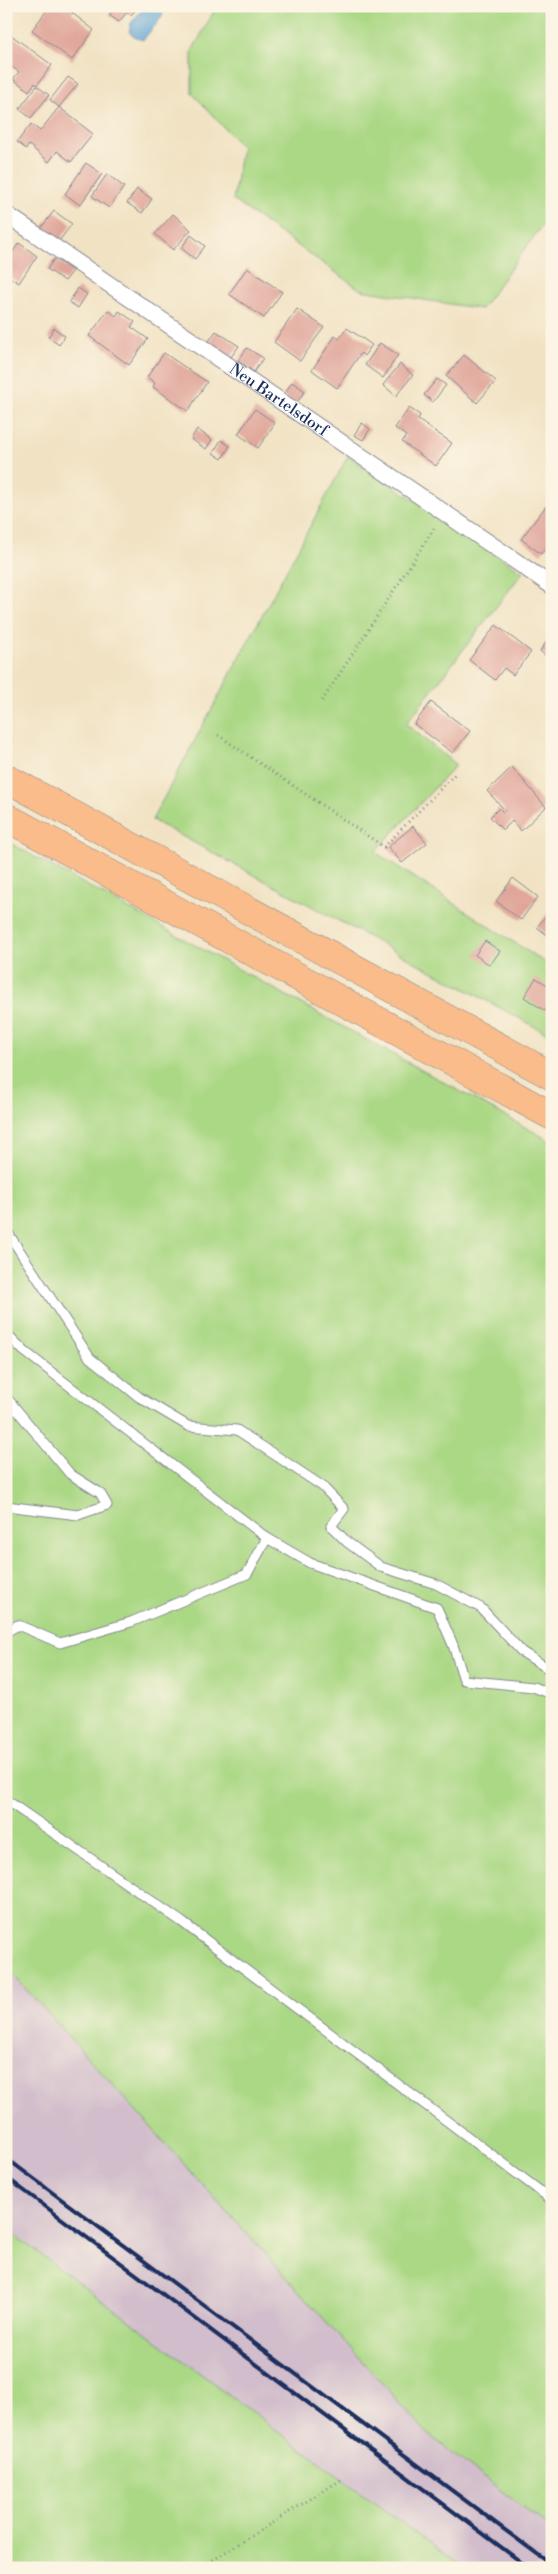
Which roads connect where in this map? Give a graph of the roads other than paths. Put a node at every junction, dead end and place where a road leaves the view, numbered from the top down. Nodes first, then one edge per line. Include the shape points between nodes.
1 (6, 214) edge
2 (552, 586) edge
3 (6, 778) edge
4 (6, 816) edge
5 (552, 1076) edge
6 (552, 1116) edge
7 (6, 1230) edge
8 (6, 1333) edge
9 (6, 1398) edge
10 (6, 1506) edge
11 (267, 1538) junction
12 (6, 1632) edge
13 (552, 1671) edge
14 (552, 1694) edge
15 (6, 1800) edge
16 (552, 2200) edge

1 - 2 street, Neu Bartelsdorf
3 - 5 highway
4 - 6 highway
7 - 13 lane via 97,1364 139,1397 188,1426 237,1430 322,1486 344,1509 332,1526 347,1542 381,1567 436,1584 481,1608 522,1652
8 - 11 lane via 24,1351
9 - 10 lane via 70,1474 100,1493 108,1505 78,1515
11 - 12 lane via 247,1574 130,1622 60,1644 18,1625
11 - 14 lane via 310,1563 437,1608 464,1680 533,1688
15 - 16 lane via 182,1922

